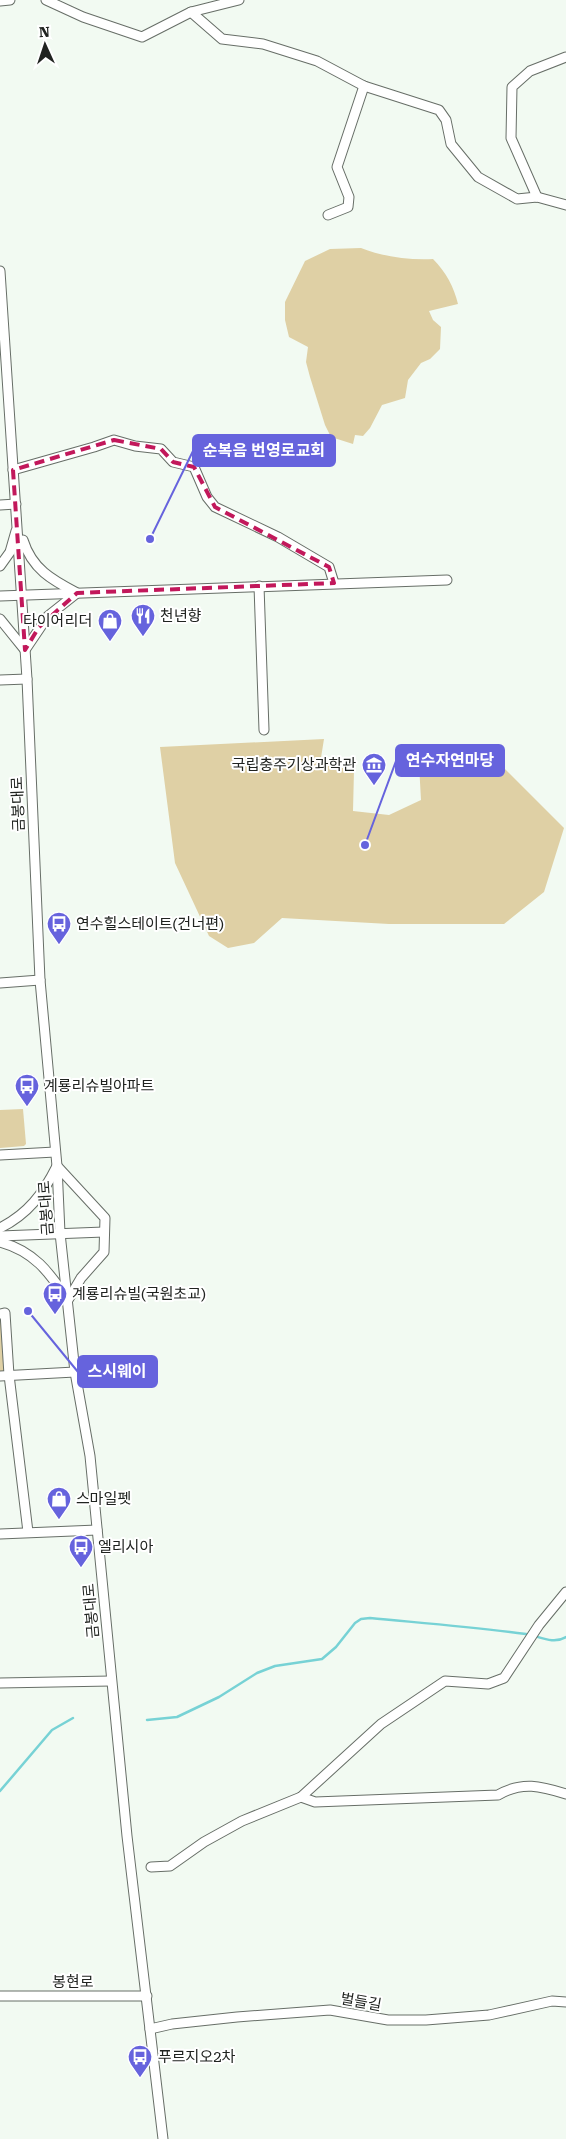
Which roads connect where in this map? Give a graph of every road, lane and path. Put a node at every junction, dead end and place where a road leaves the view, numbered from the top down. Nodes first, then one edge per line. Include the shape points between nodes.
1 (10, 0) edge
2 (46, 0) edge
3 (239, 0) edge
4 (0, 1) edge
5 (191, 12) junction
6 (566, 57) edge
7 (364, 86) junction
8 (537, 197) junction
9 (566, 206) edge
10 (328, 215) dead end
11 (0, 271) edge
12 (13, 470) junction
13 (16, 504) junction
14 (0, 505) edge
15 (18, 526) junction
16 (0, 566) edge
17 (446, 580) dead end
18 (334, 582) junction
19 (259, 586) junction
20 (77, 593) junction
21 (22, 595) junction
22 (0, 596) edge
23 (0, 620) edge
24 (26, 650) junction
25 (27, 679) junction
26 (0, 680) edge
27 (264, 730) dead end
28 (40, 980) junction
29 (0, 983) edge
30 (55, 1152) junction
31 (0, 1155) edge
32 (57, 1166) junction
33 (0, 1228) edge
34 (104, 1232) junction
35 (60, 1233) junction
36 (0, 1236) edge
37 (0, 1242) edge
38 (68, 1300) junction
39 (0, 1314) edge
40 (75, 1372) junction
41 (5, 1376) edge
42 (98, 1530) junction
43 (28, 1532) junction
44 (0, 1534) edge
45 (566, 1592) edge
46 (111, 1681) junction
47 (0, 1682) edge
48 (566, 1794) edge
49 (301, 1797) junction
50 (151, 1866) dead end
51 (0, 1996) edge
52 (147, 1996) junction
53 (566, 2002) edge
54 (150, 2029) junction
55 (163, 2139) edge

1 - 4 street
2 - 5 street via 83,17 142,37
3 - 5 street
5 - 7 street via 222,39 263,44 317,60
6 - 8 street via 530,72 512,87 511,138
7 - 8 street via 438,110 446,120 451,144 478,177 517,199
7 - 10 street via 337,167 349,197 348,208
8 - 9 street
11 - 12 street, 금봉대로
12 - 13 street, 금봉대로
12 - 18 street via 114,440 162,449 173,462 194,467 215,507 278,537 329,567
13 - 14 street
13 - 15 street, 금봉대로
15 - 16 street via 10,552
15 - 20 street via 27,553 39,570
15 - 21 street, 금봉대로
17 - 18 street
18 - 19 street
19 - 20 street
19 - 27 street
20 - 21 street
20 - 24 street via 48,616
21 - 22 street
21 - 24 street, 금봉대로
23 - 24 street
24 - 25 street, 금봉대로
25 - 26 street
25 - 28 street, 금봉대로
28 - 29 street
28 - 30 street, 금봉대로
30 - 31 street
30 - 32 street, 금봉대로
32 - 33 street via 41,1194 21,1216
32 - 34 street via 105,1218
32 - 35 street, 금봉대로
34 - 35 street
34 - 38 street via 104,1252 81,1278
35 - 36 street
35 - 38 street, 금봉대로
37 - 38 street via 38,1261
38 - 40 street, 금봉대로
39 - 41 street via 5,1313
40 - 41 street
40 - 42 street, 금봉대로 via 90,1456
41 - 43 street
42 - 43 street
42 - 46 street, 금봉대로
43 - 44 street
45 - 49 street via 504,1678 488,1684 446,1681 381,1724
46 - 47 street
46 - 52 street, 금봉대로
48 - 49 street via 544,1787 526,1786 511,1787 498,1795 315,1802
49 - 50 street via 242,1821 170,1866
51 - 52 street, 봉현로
52 - 54 street, 금봉대로
53 - 54 street, 벌들길 via 552,2001 489,2015 426,2020 388,2020 330,2010 246,2016
54 - 55 street, 금봉대로

